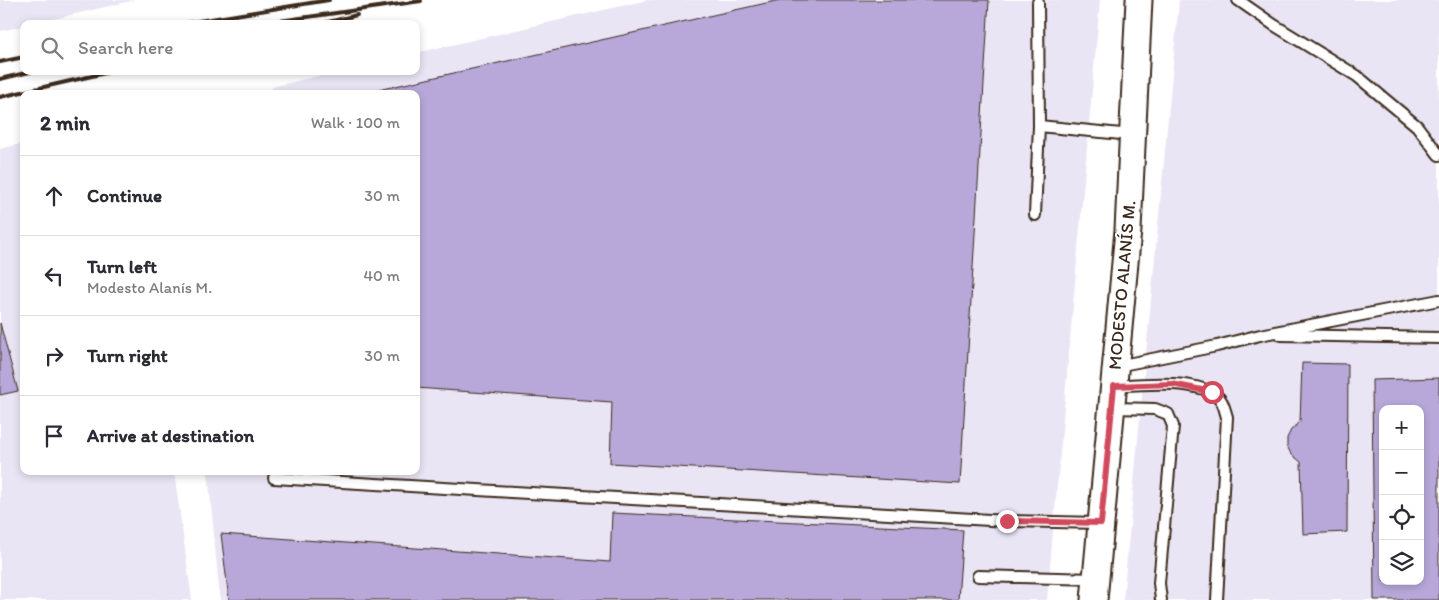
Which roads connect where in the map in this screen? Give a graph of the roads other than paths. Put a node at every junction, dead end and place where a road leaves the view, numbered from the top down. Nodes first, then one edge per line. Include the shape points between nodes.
1 (1139, 0) edge
2 (1238, 0) edge
3 (1038, 2) dead end
4 (1039, 126) junction
5 (1133, 135) junction
6 (1439, 154) edge
7 (1035, 215) dead end
8 (1439, 300) edge
9 (1260, 335) junction
10 (1439, 338) edge
11 (1114, 387) junction
12 (274, 478) dead end
13 (1101, 523) junction
14 (978, 576) dead end
15 (1095, 590) edge
16 (1161, 600) edge
17 (1217, 600) edge

1 - 5 street, MODESTO ALANÍS M.
2 - 6 lane via 1357,76 1416,126
3 - 4 lane
4 - 5 lane
4 - 7 lane
5 - 11 street, MODESTO ALANÍS M.
8 - 9 lane
9 - 10 lane
9 - 11 lane via 1217,346
11 - 13 street, MODESTO ALANÍS M.
11 - 16 lane via 1168,414 1173,426 1159,583
11 - 17 lane via 1172,384 1212,392 1222,401 1227,417
12 - 13 lane via 997,520
13 - 15 street, MODESTO ALANÍS M.
14 - 15 lane

